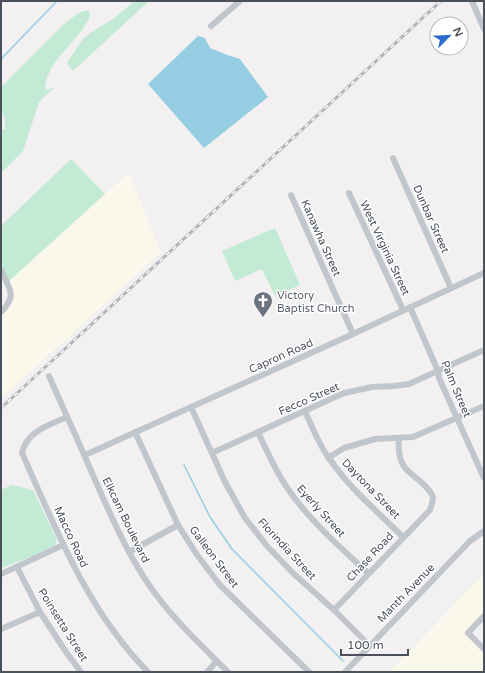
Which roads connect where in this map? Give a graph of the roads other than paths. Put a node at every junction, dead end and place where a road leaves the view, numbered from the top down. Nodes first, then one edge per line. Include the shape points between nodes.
1 (240, 1) edge
2 (472, 1) edge
3 (211, 26) dead end
4 (484, 29) edge
5 (393, 158) dead end
6 (349, 193) dead end
7 (291, 195) dead end
8 (1, 270) edge
9 (484, 273) edge
10 (451, 288) junction
11 (410, 307) junction
12 (403, 310) junction
13 (1, 312) edge
14 (353, 334) junction
15 (484, 350) edge
16 (438, 371) junction
17 (49, 376) dead end
18 (484, 406) edge
19 (191, 408) junction
20 (304, 412) junction
21 (67, 417) junction
22 (457, 419) junction
23 (135, 432) junction
24 (258, 432) junction
25 (398, 438) junction
26 (212, 453) junction
27 (84, 455) junction
28 (328, 458) junction
29 (484, 476) edge
30 (178, 525) junction
31 (484, 531) edge
32 (403, 537) junction
33 (63, 545) junction
34 (129, 552) junction
35 (17, 567) junction
36 (368, 573) junction
37 (1, 574) edge
38 (334, 610) junction
39 (40, 612) junction
40 (484, 616) edge
41 (1, 630) edge
42 (370, 646) junction
43 (484, 649) edge
44 (217, 661) junction
45 (81, 672) edge
46 (148, 672) edge
47 (207, 672) edge
48 (228, 672) edge
49 (309, 672) edge
50 (344, 672) edge

1 - 3 street
2 - 4 street
5 - 10 street, Dunbar Street
6 - 12 street, West Virginia Street
7 - 14 street, Kanawha Street
8 - 13 street via 12,298
9 - 10 street, Capron Road
10 - 11 street, Capron Road
11 - 12 street, Capron Road
11 - 16 street, Palm Street
12 - 14 street, Capron Road
14 - 19 street, Capron Road
15 - 16 street, Fecco Street
16 - 20 street, Fecco Street via 409,384 372,387 344,394
16 - 22 street, Palm Street
17 - 21 street, Elkcam Boulevard
18 - 22 street
19 - 23 street, Capron Road
19 - 26 street, Florindia Street
20 - 24 street, Fecco Street
20 - 28 street, Daytona Street
21 - 27 street, Elkcam Boulevard
21 - 33 street, Macco Road via 39,430 26,442 22,453
22 - 25 street via 413,437
22 - 29 street, Palm Street
23 - 27 street, Capron Road
23 - 30 street, Galleon Street
24 - 26 street, Fecco Street
24 - 36 street, Eyerly Street via 274,465 303,509
25 - 28 street via 375,438 344,448
25 - 32 street, Chase Road via 398,449 405,468 433,498 430,510
26 - 38 street, Florindia Street via 245,518 294,574
27 - 34 street, Elkcam Boulevard
28 - 32 street, Daytona Street via 340,474
30 - 34 street
30 - 49 street, Galleon Street via 220,585
31 - 42 street, Manth Avenue via 470,541
32 - 36 street, Chase Road
33 - 35 street
33 - 46 street, Macco Road via 104,618
34 - 44 street, Elkcam Boulevard via 170,613
35 - 37 street
35 - 39 street, Poinsetta Street
36 - 38 street, Chase Road
38 - 42 street, Florindia Street
39 - 41 street
39 - 45 street, Poinsetta Street
40 - 43 street via 468,633
42 - 50 street, Manth Avenue
44 - 47 street
44 - 48 street, Elkcam Boulevard

